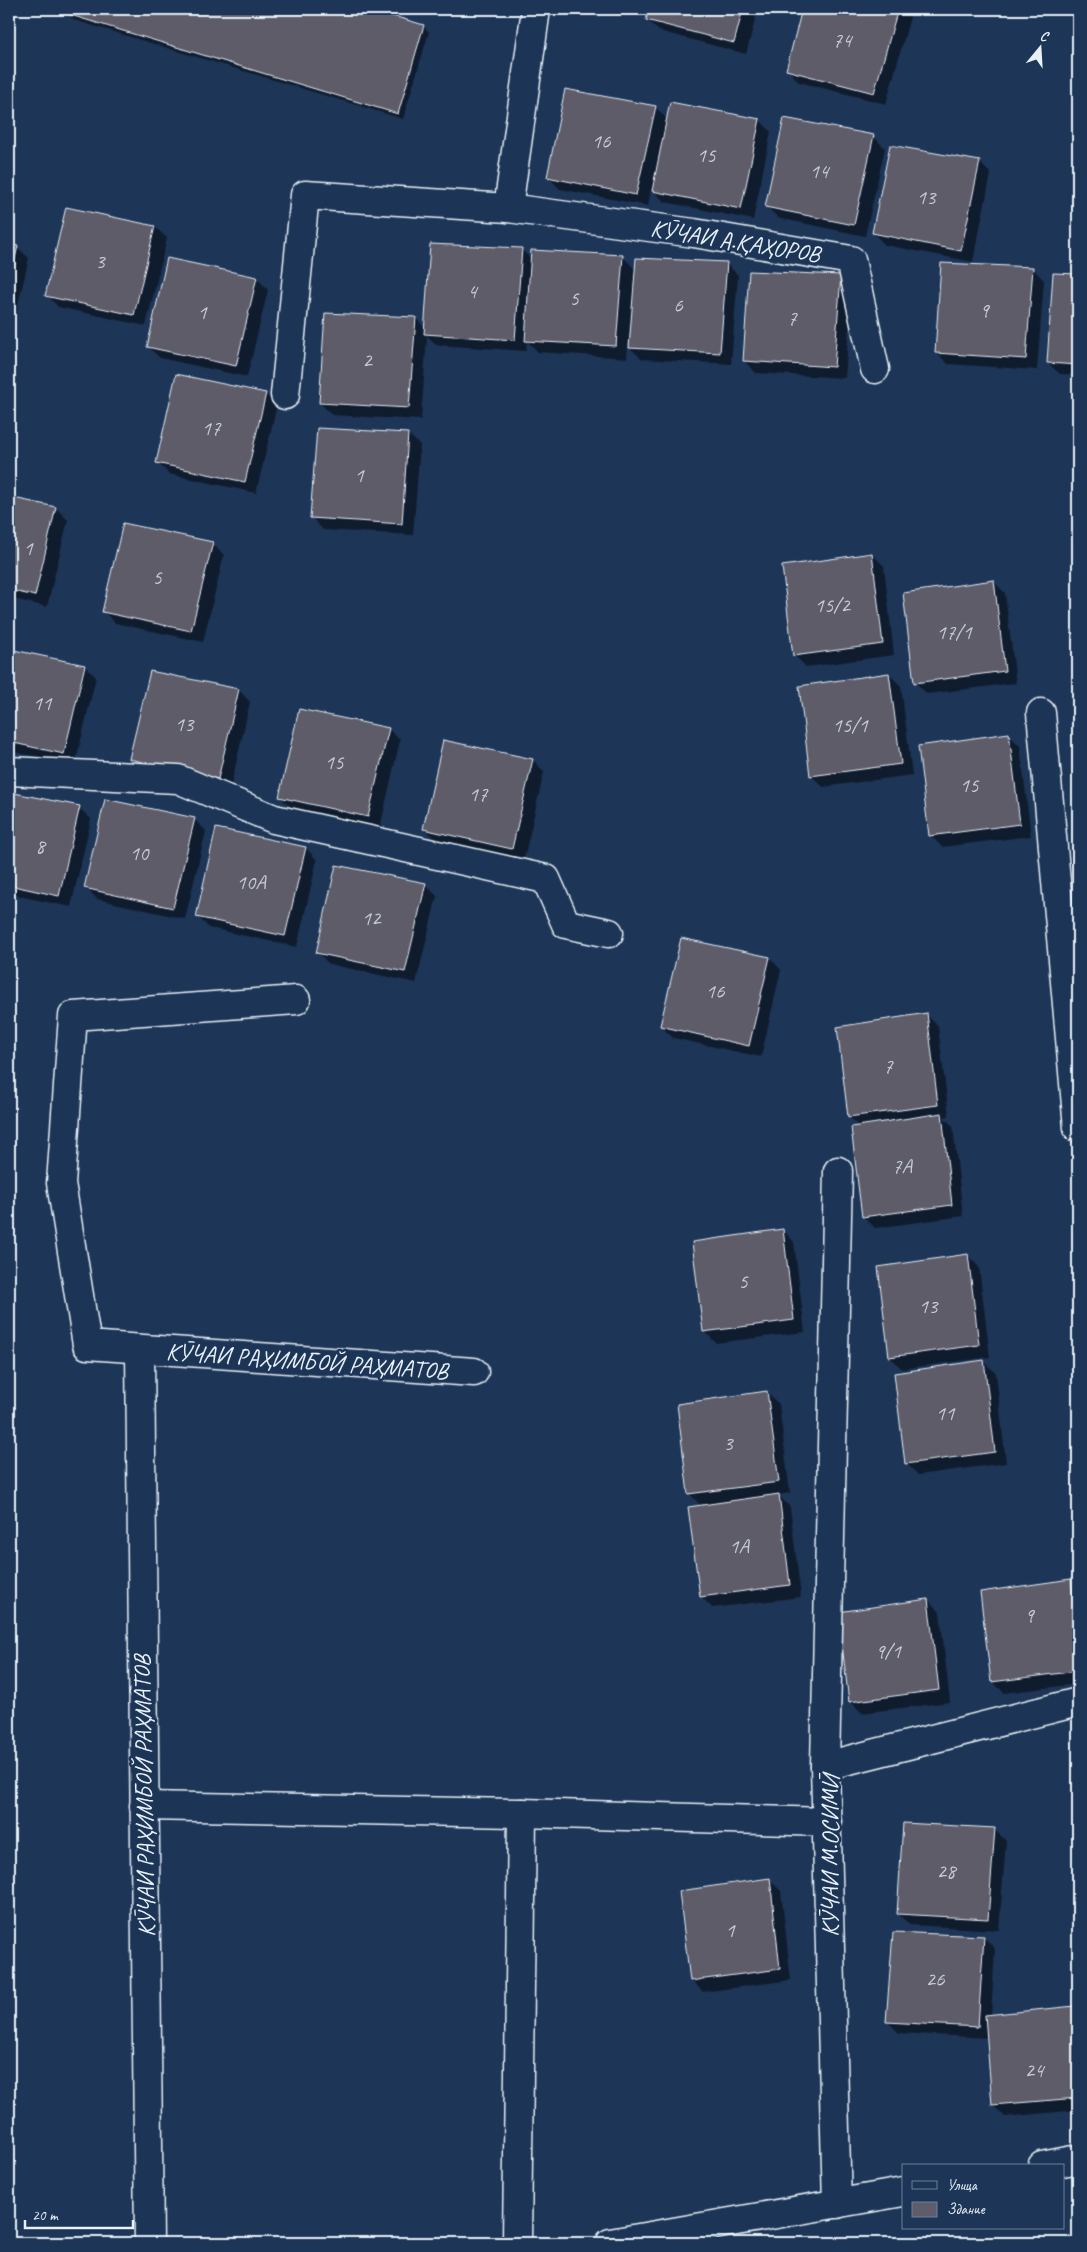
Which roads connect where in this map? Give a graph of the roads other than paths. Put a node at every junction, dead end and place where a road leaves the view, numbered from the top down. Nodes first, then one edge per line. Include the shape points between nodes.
1 (536, 9) edge
2 (508, 208) junction
3 (875, 369) dead end
4 (285, 395) dead end
5 (1041, 713) dead end
6 (9, 771) edge
7 (609, 933) dead end
8 (296, 1000) dead end
9 (1078, 1128) edge
10 (838, 1171) dead end
11 (140, 1350) junction
12 (474, 1372) dead end
13 (1078, 1702) edge
14 (825, 1766) junction
15 (144, 1806) junction
16 (522, 1814) junction
17 (827, 1822) junction
18 (1078, 2159) edge
19 (1052, 2164) edge
20 (902, 2192) edge
21 (837, 2204) junction
22 (149, 2243) edge
23 (517, 2243) edge
24 (610, 2243) edge

1 - 2 street
2 - 3 street, КӮЧАИ А.ҚАҲОРОВ via 694,233 851,260
2 - 4 street, КӮЧАИ А.ҚАҲОРОВ via 305,195
5 - 9 street
6 - 7 street via 178,779 274,819 546,879 566,924
8 - 11 street, КӮЧАИ РАҲИМБОЙ РАҲМАТОВ via 73,1016 62,1183 87,1345
10 - 14 street
11 - 12 street, КӮЧАИ РАҲИМБОЙ РАҲМАТОВ
11 - 15 street, КӮЧАИ РАҲИМБОЙ РАҲМАТОВ
13 - 14 street, КӮЧАИ М.ОСИМӢ
14 - 17 street, КӮЧАИ М.ОСИМӢ
15 - 16 street
15 - 22 street, КӮЧАИ РАҲИМБОЙ РАҲМАТОВ
16 - 17 street
16 - 23 street
17 - 21 street, КӮЧАИ М.ОСИМӢ
18 - 19 street
20 - 21 street
21 - 24 street

